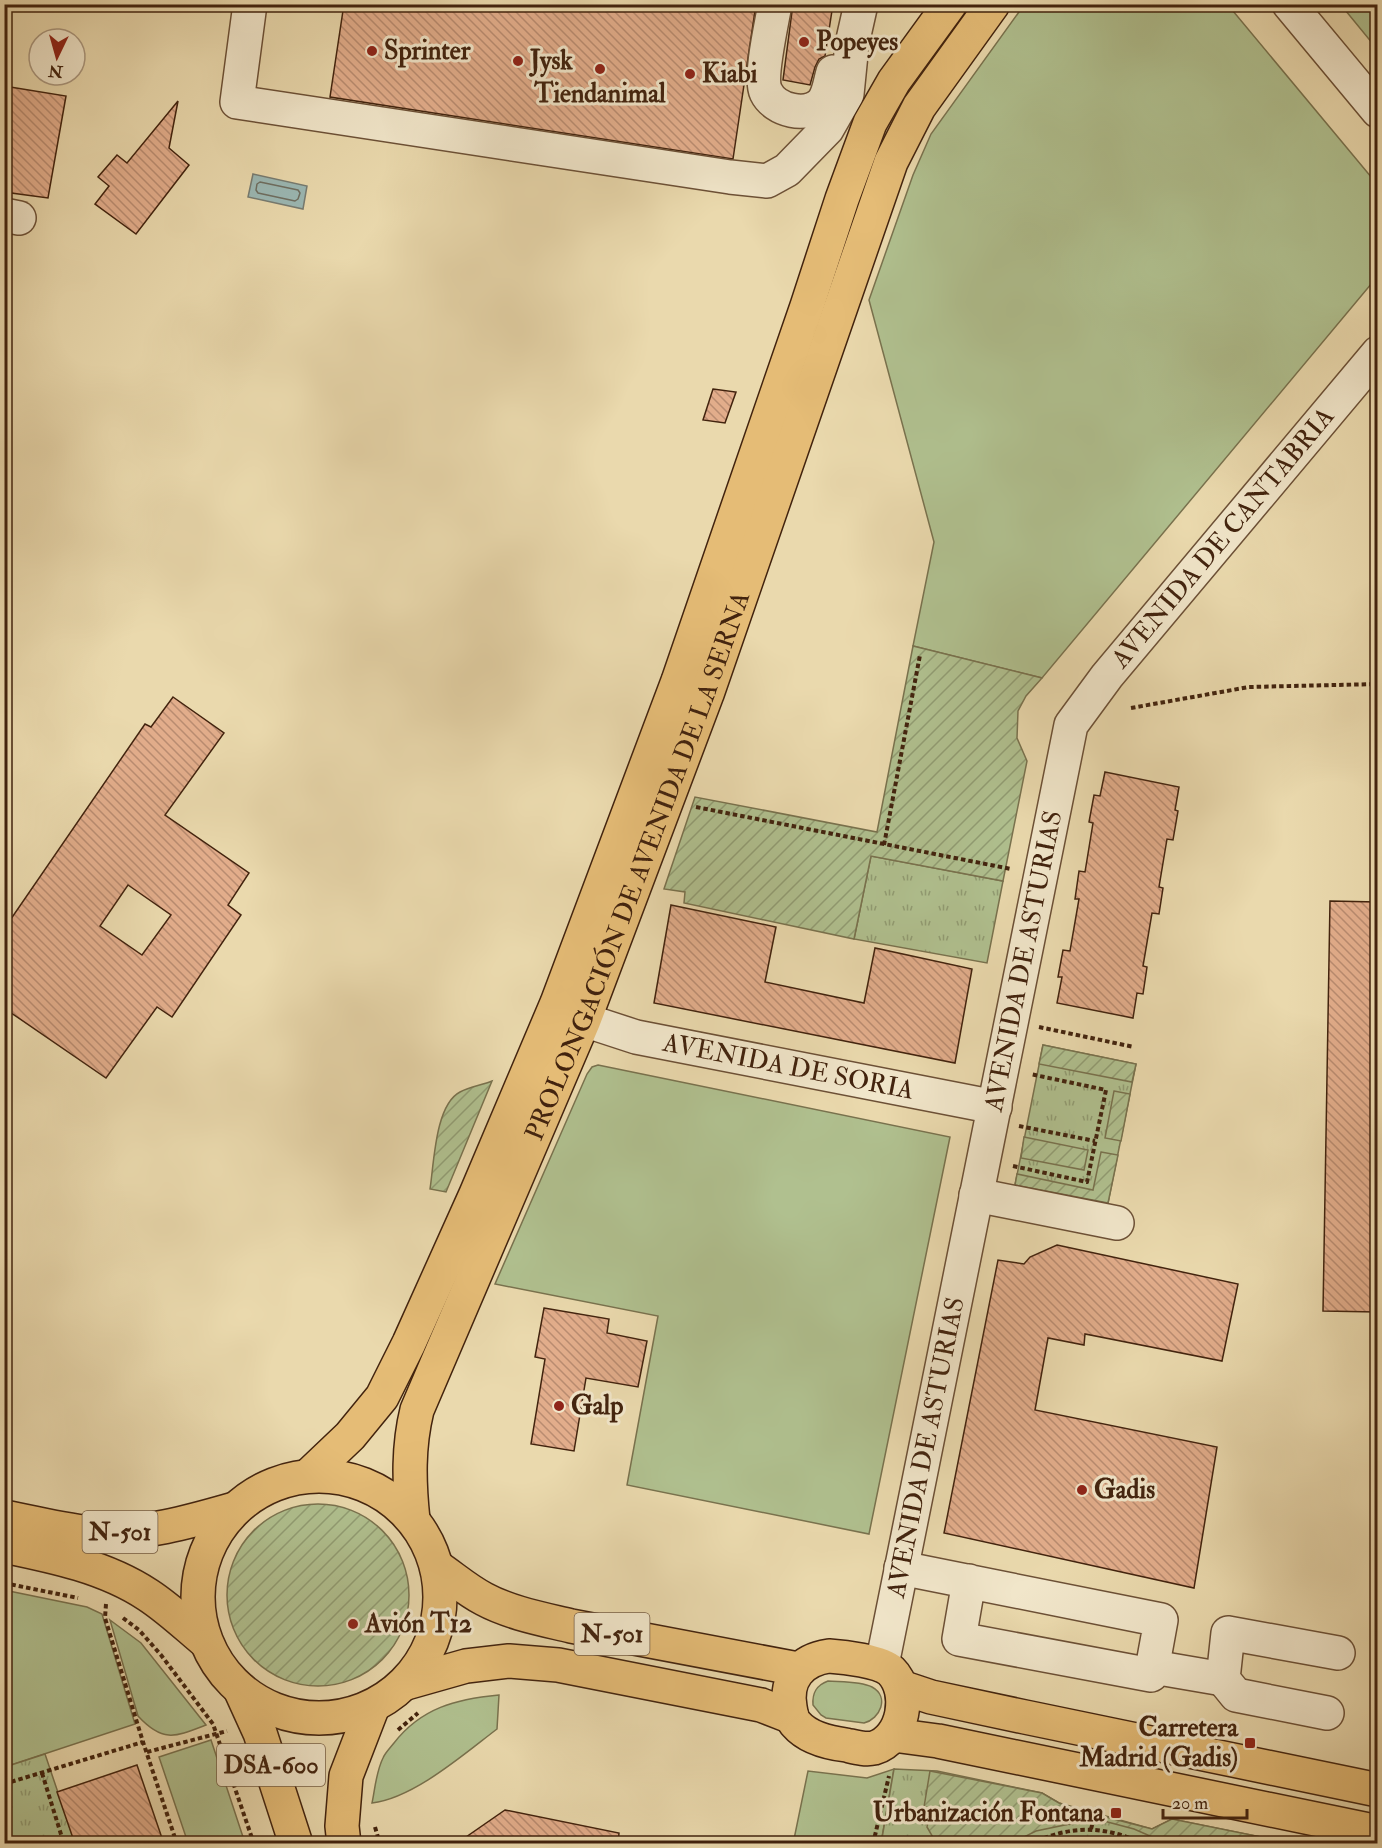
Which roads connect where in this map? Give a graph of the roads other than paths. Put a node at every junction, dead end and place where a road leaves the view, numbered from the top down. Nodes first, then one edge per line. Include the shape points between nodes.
1 (250, 4) edge
2 (775, 4) edge
3 (950, 4) edge
4 (993, 4) edge
5 (1289, 4) edge
6 (857, 5) edge
7 (1377, 111) edge
8 (1377, 353) edge
9 (1071, 725) joint
10 (584, 1020) junction
11 (1007, 1117) junction
12 (976, 1196) junction
13 (1117, 1223) dead end
14 (309, 1475) junction
15 (234, 1509) junction
16 (4, 1517) edge
17 (414, 1520) junction
18 (4, 1546) edge
19 (437, 1566) junction
20 (901, 1568) junction
21 (969, 1581) junction
22 (205, 1641) junction
23 (1338, 1653) dead end
24 (1153, 1667) junction
25 (798, 1669) junction
26 (891, 1676) junction
27 (1223, 1679) junction
28 (406, 1683) junction
29 (240, 1689) junction
30 (373, 1706) junction
31 (1327, 1713) dead end
32 (792, 1717) junction
33 (893, 1735) junction
34 (1377, 1790) edge
35 (1377, 1832) edge
36 (296, 1844) edge
37 (344, 1844) edge

1 - 6 street via 237,102 767,181 787,170 827,129 846,94
2 - 6 street via 765,91 785,109 807,111 821,104 828,94
3 - 14 main road, PROLONGACIÓN DE AVENIDA DE LA SERNA via 894,81 870,123 678,681 557,1003 476,1194 382,1397 350,1436
4 - 10 main road, PROLONGACIÓN DE AVENIDA DE LA SERNA via 919,106 891,162 707,694
5 - 7 street
8 - 9 street, AVENIDA DE CANTABRIA via 1107,676
9 - 11 street, AVENIDA DE ASTURIAS
10 - 11 street, AVENIDA DE SORIA via 636,1037
10 - 17 main road, PROLONGACIÓN DE AVENIDA DE LA SERNA via 417,1410 411,1432 409,1478
11 - 12 street, AVENIDA DE ASTURIAS
12 - 13 street
12 - 20 street, AVENIDA DE ASTURIAS
14 - 15 main road, N-501 via 268,1486
14 - 17 main road, N-501 via 348,1478 384,1494
15 - 16 main road, N-501 via 137,1532 95,1533
15 - 22 main road, N-501 via 207,1548 200,1571 197,1595
17 - 19 main road, N-501
18 - 22 main road, N-501 via 78,1564 118,1579 150,1596
19 - 25 main road, N-501 via 483,1599 541,1619
19 - 28 main road, N-501 via 440,1616 421,1663
20 - 21 street
20 - 26 street, AVENIDA DE ASTURIAS
21 - 24 street via 1161,1620
21 - 24 street via 959,1639 1151,1675
22 - 29 main road, N-501 via 220,1667
23 - 27 street via 1228,1633
24 - 27 street
25 - 26 main road via 818,1657 828,1656
25 - 32 main road via 789,1698
26 - 33 main road via 902,1709
26 - 34 main road via 931,1697
27 - 31 street via 1236,1695
28 - 30 main road, N-501
28 - 32 main road, N-501 via 466,1666 509,1661 558,1665 761,1705
29 - 30 main road, N-501 via 270,1708 304,1717 339,1717
29 - 36 main road, DSA-600 via 260,1732
30 - 37 main road, DSA-600 via 346,1776
32 - 33 main road, N-501 via 806,1733 841,1744 874,1748
33 - 35 main road

